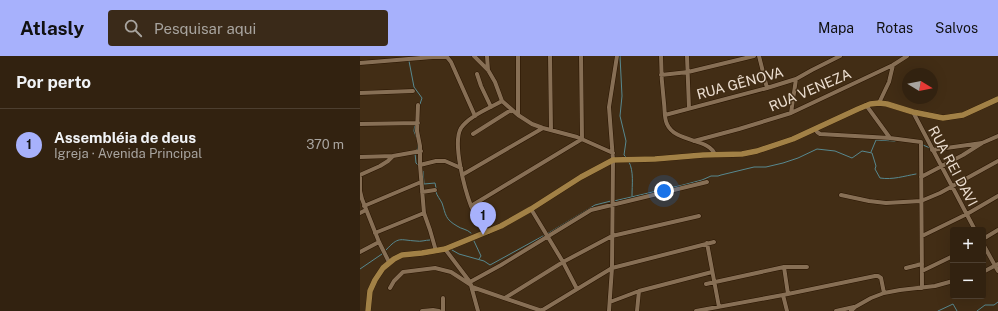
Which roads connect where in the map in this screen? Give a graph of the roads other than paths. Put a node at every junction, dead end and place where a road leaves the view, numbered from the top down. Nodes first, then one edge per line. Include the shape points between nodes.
1 (474, 56) edge
2 (488, 56) edge
3 (518, 56) edge
4 (550, 56) edge
5 (581, 56) edge
6 (617, 56) edge
7 (660, 56) edge
8 (687, 56) edge
9 (754, 56) edge
10 (759, 56) edge
11 (840, 56) edge
12 (907, 56) edge
13 (408, 57) edge
14 (360, 62) edge
15 (893, 65) junction
16 (488, 70) junction
17 (688, 72) junction
18 (477, 74) dead end
19 (661, 75) junction
20 (796, 79) junction
21 (767, 88) junction
22 (413, 91) dead end
23 (360, 93) edge
24 (998, 99) edge
25 (502, 101) junction
26 (879, 103) junction
27 (418, 105) dead end
28 (866, 105) junction
29 (491, 107) junction
30 (689, 108) junction
31 (511, 110) junction
32 (913, 112) junction
33 (791, 113) junction
34 (518, 115) junction
35 (665, 115) junction
36 (474, 116) junction
37 (418, 123) junction
38 (360, 124) edge
39 (543, 128) junction
40 (815, 129) junction
41 (551, 130) junction
42 (473, 134) dead end
43 (998, 136) edge
44 (890, 138) junction
45 (582, 139) junction
46 (926, 140) junction
47 (694, 141) junction
48 (921, 142) junction
49 (982, 143) junction
50 (932, 150) junction
51 (421, 151) junction
52 (613, 153) junction
53 (715, 155) junction
54 (393, 156) junction
55 (360, 157) edge
56 (613, 160) junction
57 (998, 161) edge
58 (420, 165) junction
59 (941, 166) junction
60 (461, 168) junction
61 (462, 176) junction
62 (921, 176) junction
63 (360, 177) edge
64 (421, 182) junction
65 (707, 182) dead end
66 (952, 186) junction
67 (435, 190) dead end
68 (422, 192) junction
69 (841, 195) dead end
70 (998, 196) edge
71 (922, 201) junction
72 (612, 205) junction
73 (471, 206) junction
74 (365, 208) junction
75 (531, 209) junction
76 (360, 213) edge
77 (424, 213) junction
78 (967, 214) junction
79 (699, 216) dead end
80 (974, 227) edge
81 (998, 230) edge
82 (488, 232) junction
83 (375, 233) junction
84 (612, 236) junction
85 (922, 236) junction
86 (547, 237) junction
87 (986, 237) edge
88 (379, 242) junction
89 (714, 242) dead end
90 (707, 243) junction
91 (445, 249) junction
92 (986, 249) edge
93 (436, 251) junction
94 (360, 252) edge
95 (950, 257) edge
96 (389, 262) junction
97 (563, 262) junction
98 (922, 264) junction
99 (996, 264) edge
100 (784, 267) junction
101 (612, 268) junction
102 (807, 268) dead end
103 (906, 268) dead end
104 (986, 270) edge
105 (922, 271) junction
106 (998, 271) edge
107 (712, 272) junction
108 (714, 282) junction
109 (950, 282) edge
110 (471, 284) junction
111 (706, 284) dead end
112 (390, 288) dead end
113 (922, 288) junction
114 (577, 289) junction
115 (639, 292) junction
116 (884, 293) junction
117 (785, 295) junction
118 (443, 298) dead end
119 (505, 298) junction
120 (610, 302) junction
121 (719, 306) junction
122 (855, 307) junction
123 (433, 310) edge
124 (607, 310) edge
125 (704, 310) edge
126 (368, 311) edge
127 (422, 311) edge
128 (439, 311) edge
129 (443, 311) edge
130 (478, 311) edge
131 (541, 311) edge
132 (638, 311) edge
133 (696, 311) edge
134 (787, 311) edge
135 (836, 311) edge
136 (851, 311) edge

1 - 16 street
2 - 16 street
3 - 34 street
4 - 41 street
5 - 45 street
6 - 52 street via 609,107
7 - 19 street
8 - 17 street
9 - 17 street
10 - 21 street
11 - 20 street, RUA GÊNOVA
12 - 15 street, RUA VENEZA
13 - 14 street
13 - 36 street via 449,58
15 - 26 street via 889,82
15 - 33 street, RUA VENEZA
16 - 25 street
17 - 19 street
17 - 30 street
18 - 29 street
19 - 35 street
20 - 21 street, RUA GÊNOVA
20 - 33 street
21 - 30 street, RUA GÊNOVA
22 - 23 street
24 - 32 street via 963,116 943,118
25 - 29 street
25 - 31 street
26 - 28 street
26 - 32 street
27 - 37 street
28 - 40 street
28 - 44 street
29 - 36 street
30 - 35 street, RUA GÊNOVA
31 - 34 street
31 - 42 street
32 - 46 street, RUA REI DAVI
33 - 47 street, RUA VENEZA
34 - 39 street
35 - 47 street via 667,124 673,132
36 - 60 street via 460,132 458,145
37 - 38 street
37 - 51 street
39 - 41 street
39 - 61 street
40 - 44 street via 820,134
40 - 53 street via 757,151
41 - 45 street
43 - 49 street
44 - 48 street
45 - 52 street
45 - 73 street
46 - 48 street
46 - 50 street, RUA REI DAVI
47 - 53 street via 713,150
48 - 62 street
49 - 50 street
49 - 59 street
50 - 59 street, RUA REI DAVI
51 - 54 street
51 - 58 street
52 - 56 street
53 - 56 street
54 - 55 street
54 - 63 street
56 - 72 street
56 - 75 street
57 - 66 street
58 - 60 street via 445,161
58 - 64 street
59 - 62 street
59 - 66 street, RUA REI DAVI
60 - 61 street
61 - 73 street
62 - 71 street
63 - 74 street
64 - 68 street
64 - 74 street
65 - 72 street
66 - 71 street
66 - 78 street, RUA REI DAVI
67 - 68 street
68 - 77 street
69 - 71 street via 886,203
70 - 78 street
71 - 85 street
72 - 84 street
72 - 86 street via 591,210
73 - 82 street
74 - 76 street
74 - 83 street
75 - 82 street
75 - 86 street
77 - 83 street
77 - 93 street
78 - 80 street, RUA REI DAVI
78 - 85 street
79 - 84 street
81 - 87 street
82 - 91 street
83 - 88 street
84 - 97 street
84 - 101 street
85 - 98 street
86 - 97 street
86 - 110 street
88 - 94 street
88 - 96 street
89 - 90 street
90 - 101 street
90 - 107 street
91 - 93 street
91 - 110 street
92 - 99 street
93 - 96 street via 402,255
95 - 105 street
96 - 126 street via 370,291
97 - 114 street
97 - 119 street
98 - 103 street
98 - 105 street
99 - 104 street
99 - 106 street
100 - 102 street
100 - 108 street
100 - 117 street
101 - 114 street
101 - 120 street
105 - 113 street
107 - 108 street
107 - 115 street
108 - 111 street
108 - 121 street
109 - 113 street
110 - 112 street via 451,272 435,268 403,272
110 - 119 street
110 - 130 street
113 - 116 street
114 - 131 street
115 - 120 street
115 - 132 street
116 - 117 street via 881,278 875,276
116 - 122 street
117 - 121 street
117 - 134 street
118 - 129 street
119 - 131 street
120 - 124 street
121 - 125 street
122 - 135 street
122 - 136 street
123 - 127 street
123 - 128 street
125 - 133 street

